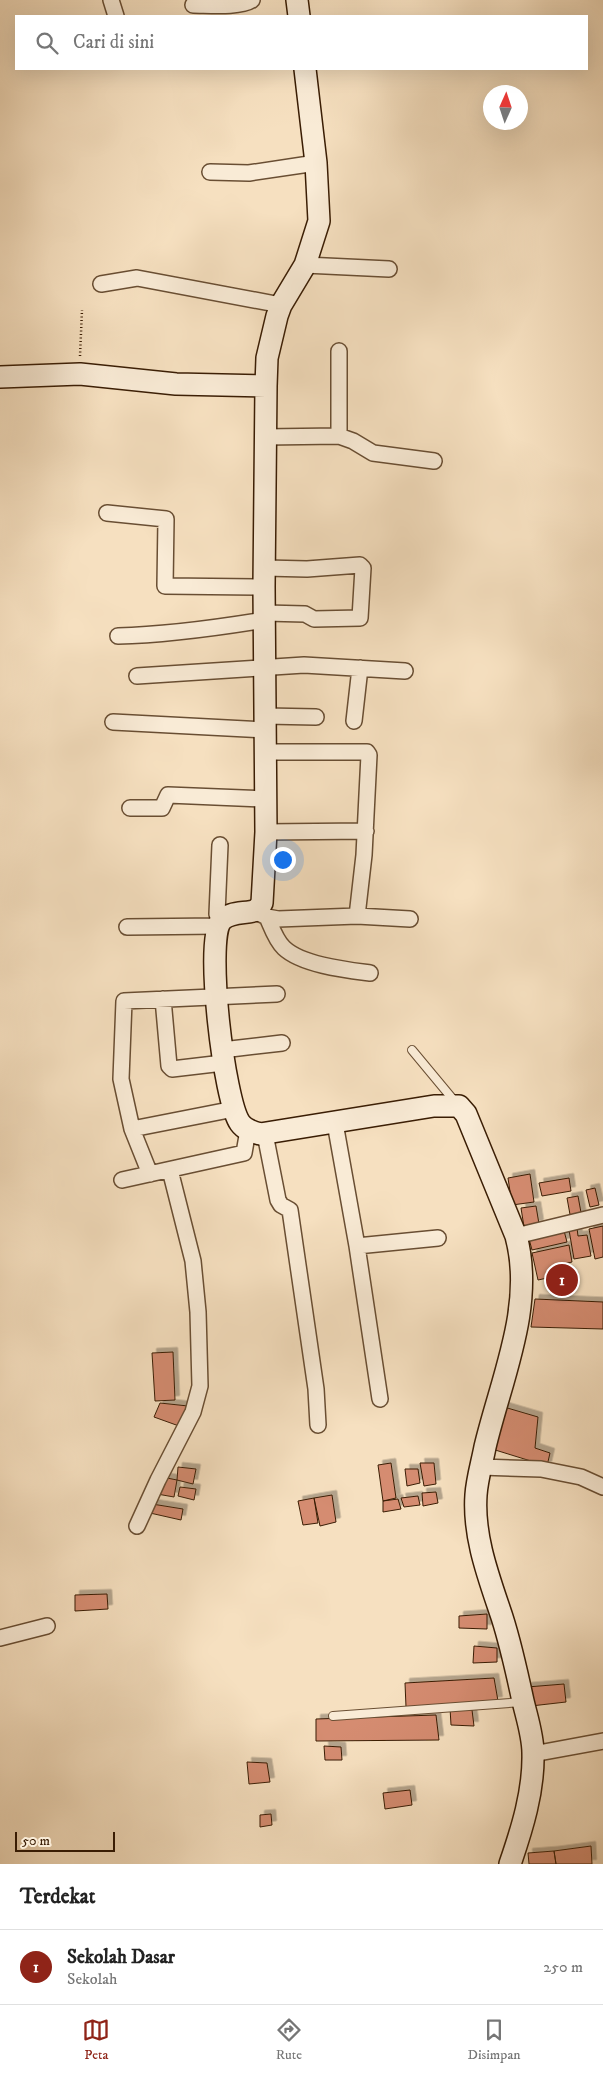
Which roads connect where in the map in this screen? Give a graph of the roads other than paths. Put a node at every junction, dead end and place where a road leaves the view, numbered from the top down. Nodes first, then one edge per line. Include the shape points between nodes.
1 (111, 0) edge
2 (252, 0) edge
3 (297, 0) edge
4 (193, 5) dead end
5 (116, 15) edge
6 (299, 15) edge
7 (305, 70) edge
8 (316, 163) junction
9 (210, 172) dead end
10 (305, 265) junction
11 (389, 269) dead end
12 (101, 284) dead end
13 (281, 305) junction
14 (339, 351) dead end
15 (0, 377) edge
16 (266, 386) junction
17 (265, 436) junction
18 (339, 436) junction
19 (434, 461) dead end
20 (107, 513) dead end
21 (265, 578) junction
22 (265, 616) junction
23 (118, 636) dead end
24 (265, 668) junction
25 (360, 668) junction
26 (405, 671) dead end
27 (137, 676) dead end
28 (316, 717) dead end
29 (354, 721) dead end
30 (113, 722) dead end
31 (266, 723) junction
32 (266, 752) junction
33 (265, 799) junction
34 (130, 808) dead end
35 (366, 831) junction
36 (266, 832) junction
37 (220, 845) dead end
38 (260, 914) junction
39 (357, 916) junction
40 (410, 919) dead end
41 (219, 923) junction
42 (127, 927) dead end
43 (370, 973) dead end
44 (277, 994) dead end
45 (217, 997) junction
46 (163, 999) junction
47 (282, 1043) dead end
48 (412, 1050) dead end
49 (223, 1056) junction
50 (459, 1106) junction
51 (234, 1109) junction
52 (335, 1123) junction
53 (132, 1129) junction
54 (256, 1132) junction
55 (170, 1170) junction
56 (150, 1174) junction
57 (122, 1180) dead end
58 (603, 1215) edge
59 (516, 1236) junction
60 (438, 1238) dead end
61 (358, 1246) junction
62 (380, 1399) dead end
63 (318, 1425) dead end
64 (480, 1467) junction
65 (603, 1487) edge
66 (137, 1526) dead end
67 (47, 1626) dead end
68 (0, 1638) edge
69 (524, 1702) junction
70 (333, 1716) dead end
71 (603, 1741) edge
72 (533, 1754) junction
73 (510, 1864) edge

1 - 5 street
2 - 4 street via 243,4
3 - 6 street
7 - 8 street
8 - 9 street via 249,173
8 - 10 street via 320,221
10 - 11 street
10 - 13 street
12 - 13 street via 137,278
13 - 16 street via 267,358
14 - 18 street
15 - 16 street via 80,374 176,384
16 - 17 street
17 - 18 street
17 - 21 street
18 - 19 street via 373,453
20 - 21 street via 166,519 165,586
21 - 22 street
21 - 22 street via 306,569 360,565 363,568 360,618 314,619 305,614
22 - 23 street via 215,628
22 - 24 street
24 - 25 street via 304,665
24 - 27 street
24 - 31 street
25 - 26 street
25 - 29 street
28 - 31 street
30 - 31 street
31 - 32 street
32 - 33 street
32 - 35 street via 367,752
33 - 34 street via 168,796 162,808
33 - 36 street
35 - 36 street
35 - 39 street
36 - 38 street
37 - 41 street
38 - 39 street via 278,918
38 - 41 street via 228,915
38 - 43 street via 283,948 334,969
39 - 40 street
41 - 42 street
41 - 45 street via 215,944
44 - 45 street
45 - 46 street
45 - 49 street
46 - 49 street via 169,1066 172,1069
46 - 53 street via 124,1001 121,1079
47 - 49 street
48 - 50 lane
49 - 51 street
50 - 52 street via 434,1106
50 - 59 street via 466,1114
51 - 53 street
51 - 54 street via 239,1122
52 - 54 street
52 - 61 street
53 - 56 street
54 - 55 street via 244,1153
54 - 63 street via 278,1200 290,1210 316,1390
55 - 56 street
55 - 66 street via 193,1261 200,1386 190,1419
56 - 57 street
58 - 59 street
59 - 64 street via 522,1268 519,1312 510,1360
60 - 61 street
61 - 62 street
64 - 65 street via 541,1469 581,1477
64 - 69 street via 476,1496 483,1558 510,1641
67 - 68 street
69 - 70 lane
69 - 72 street
71 - 72 street
72 - 73 street via 530,1793

